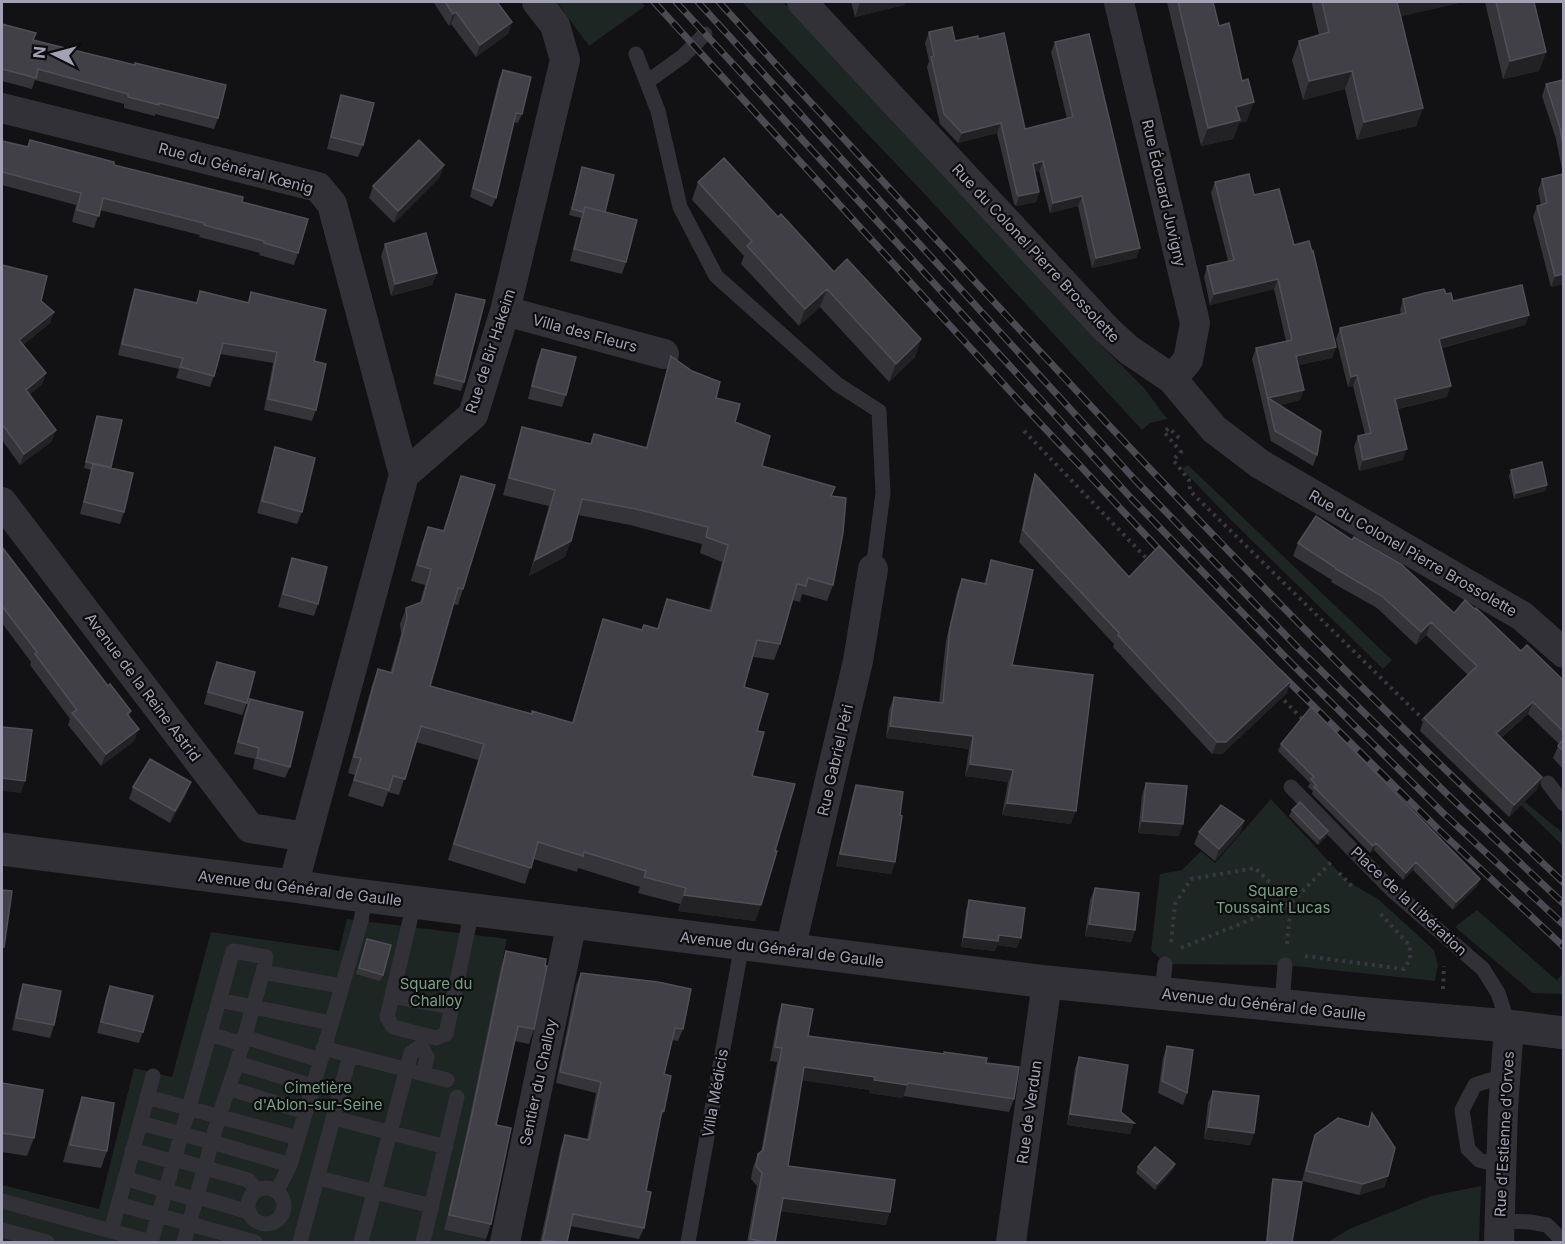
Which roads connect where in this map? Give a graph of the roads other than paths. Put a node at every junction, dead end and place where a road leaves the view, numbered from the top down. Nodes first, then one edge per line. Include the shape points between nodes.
1 (537, 2) edge
2 (802, 2) edge
3 (1119, 2) edge
4 (705, 34) dead end
5 (636, 54) dead end
6 (647, 82) junction
7 (2, 108) edge
8 (505, 311) junction
9 (664, 354) dead end
10 (1172, 379) junction
11 (404, 475) junction
12 (2, 502) edge
13 (873, 569) joint
14 (1563, 653) edge
15 (1548, 783) dead end
16 (1292, 787) dead end
17 (1563, 804) edge
18 (306, 837) junction
19 (2, 849) edge
20 (293, 886) junction
21 (365, 896) junction
22 (414, 903) junction
23 (472, 910) junction
24 (572, 922) junction
25 (742, 944) junction
26 (790, 950) junction
27 (1286, 959) road end
28 (264, 972) junction
29 (1047, 982) junction
30 (341, 986) junction
31 (392, 996) junction
32 (219, 1000) junction
33 (1282, 1006) junction
34 (253, 1007) junction
35 (452, 1007) junction
36 (331, 1023) junction
37 (1509, 1026) junction
38 (1563, 1033) edge
39 (210, 1034) junction
40 (422, 1040) junction
41 (243, 1041) junction
42 (322, 1054) junction
43 (351, 1055) junction
44 (237, 1063) junction
45 (406, 1069) junction
46 (423, 1073) junction
47 (1506, 1075) junction
48 (153, 1076) dead end
49 (447, 1080) dead end
50 (312, 1086) junction
51 (228, 1088) junction
52 (147, 1097) junction
53 (457, 1097) dead end
54 (189, 1108) junction
55 (305, 1112) junction
56 (219, 1116) junction
57 (334, 1118) junction
58 (140, 1123) junction
59 (390, 1133) junction
60 (181, 1135) junction
61 (298, 1138) junction
62 (212, 1142) junction
63 (446, 1147) junction
64 (132, 1150) junction
65 (174, 1160) junction
66 (290, 1165) junction
67 (1502, 1166) junction
68 (205, 1167) junction
69 (125, 1178) junction
70 (318, 1178) junction
71 (165, 1190) junction
72 (257, 1190) junction
73 (277, 1191) junction
74 (374, 1192) junction
75 (197, 1198) junction
76 (2, 1201) edge
77 (118, 1204) junction
78 (432, 1206) junction
79 (39, 1211) junction
80 (249, 1212) junction
81 (158, 1216) junction
82 (190, 1224) junction
83 (2, 1230) edge
84 (1499, 1232) edge
85 (103, 1234) edge
86 (31, 1240) edge
87 (47, 1242) edge
88 (151, 1242) edge
89 (184, 1242) edge
90 (255, 1242) edge
91 (300, 1242) edge
92 (362, 1242) edge
93 (423, 1242) edge
94 (505, 1242) edge
95 (688, 1242) edge
96 (1011, 1242) edge
97 (1563, 1242) edge

1 - 8 street, Rue de Bir Hakeim via 555,26 565,60
2 - 10 street, Rue du Colonel Pierre Brossolette via 1107,330
3 - 10 street, Rue Édouard Juvigny via 1195,323 1188,360
4 - 6 lane
5 - 6 lane
6 - 13 lane via 658,111 680,207 716,276 837,384 879,411 883,493
7 - 11 street, Rue du Général Kœnig via 318,187 332,204
8 - 9 street, Villa des Fleurs
8 - 11 street, Rue de Bir Hakeim via 473,416
10 - 14 street, Rue du Colonel Pierre Brossolette via 1214,429 1260,464 1522,616
11 - 18 street
12 - 18 street, Avenue de la Reine Astrid via 250,828
13 - 26 street, Rue Gabriel Péri via 858,661
15 - 17 lane
16 - 37 lane, Place de la Libération via 1392,890 1483,969 1498,993
18 - 20 street
19 - 20 street, Avenue du Général de Gaulle
20 - 21 street, Avenue du Général de Gaulle
21 - 22 street, Avenue du Général de Gaulle
21 - 30 lane
22 - 23 street, Avenue du Général de Gaulle
22 - 31 lane
23 - 24 street, Avenue du Général de Gaulle
23 - 35 lane
24 - 25 street, Avenue du Général de Gaulle
24 - 94 street, Sentier du Challoy
25 - 26 street, Avenue du Général de Gaulle
25 - 95 lane, Villa Médicis
26 - 29 street, Avenue du Général de Gaulle
27 - 33 lane
28 - 30 lane
28 - 32 lane via 266,957 233,951
28 - 34 lane
29 - 33 street, Avenue du Général de Gaulle via 1166,970
29 - 96 street, Rue de Verdun
30 - 36 lane
31 - 35 lane
31 - 40 lane via 387,1017 393,1027
32 - 34 lane
32 - 39 lane
33 - 37 street, Avenue du Général de Gaulle
34 - 36 lane
34 - 41 lane
35 - 40 lane via 446,1034
36 - 42 lane
37 - 38 street, Avenue du Général de Gaulle
37 - 47 street, Rue d'Estienne d'Orves
39 - 41 lane
39 - 54 lane
40 - 45 lane via 411,1053
40 - 46 lane via 427,1057
41 - 42 lane
41 - 44 lane
42 - 43 lane
42 - 50 lane
43 - 45 lane
43 - 57 lane
44 - 50 lane
44 - 51 lane
45 - 46 lane
45 - 59 lane
46 - 49 lane
47 - 67 street, Rue d'Estienne d'Orves
47 - 67 lane via 1475,1085 1462,1110 1468,1149 1479,1160
48 - 52 lane
50 - 55 lane
51 - 55 lane
51 - 56 lane
52 - 54 lane
52 - 58 lane
53 - 63 lane
54 - 56 lane
54 - 60 lane
55 - 61 lane
56 - 61 lane
56 - 62 lane
57 - 59 lane
57 - 70 lane
58 - 60 lane
58 - 64 lane
59 - 63 lane
59 - 74 lane
60 - 62 lane
60 - 65 lane
61 - 66 lane
62 - 66 lane
62 - 68 lane
63 - 78 lane
64 - 65 lane
64 - 69 lane
65 - 68 lane
65 - 71 lane
66 - 73 lane
67 - 84 street, Rue d'Estienne d'Orves
68 - 72 lane via 248,1180
68 - 75 lane
69 - 71 lane
69 - 77 lane
70 - 74 lane
70 - 91 lane
71 - 75 lane
71 - 81 lane
72 - 73 lane
72 - 80 lane via 249,1200
73 - 80 lane via 284,1208 274,1223 256,1222
74 - 78 lane
74 - 92 lane
75 - 80 lane
75 - 82 lane
76 - 79 lane
77 - 81 lane
77 - 85 lane
78 - 93 lane
79 - 85 lane
79 - 86 lane
81 - 82 lane
81 - 88 lane
82 - 89 lane
82 - 90 lane
83 - 86 lane
84 - 97 lane via 1530,1222 1547,1225
85 - 88 lane
86 - 87 lane

